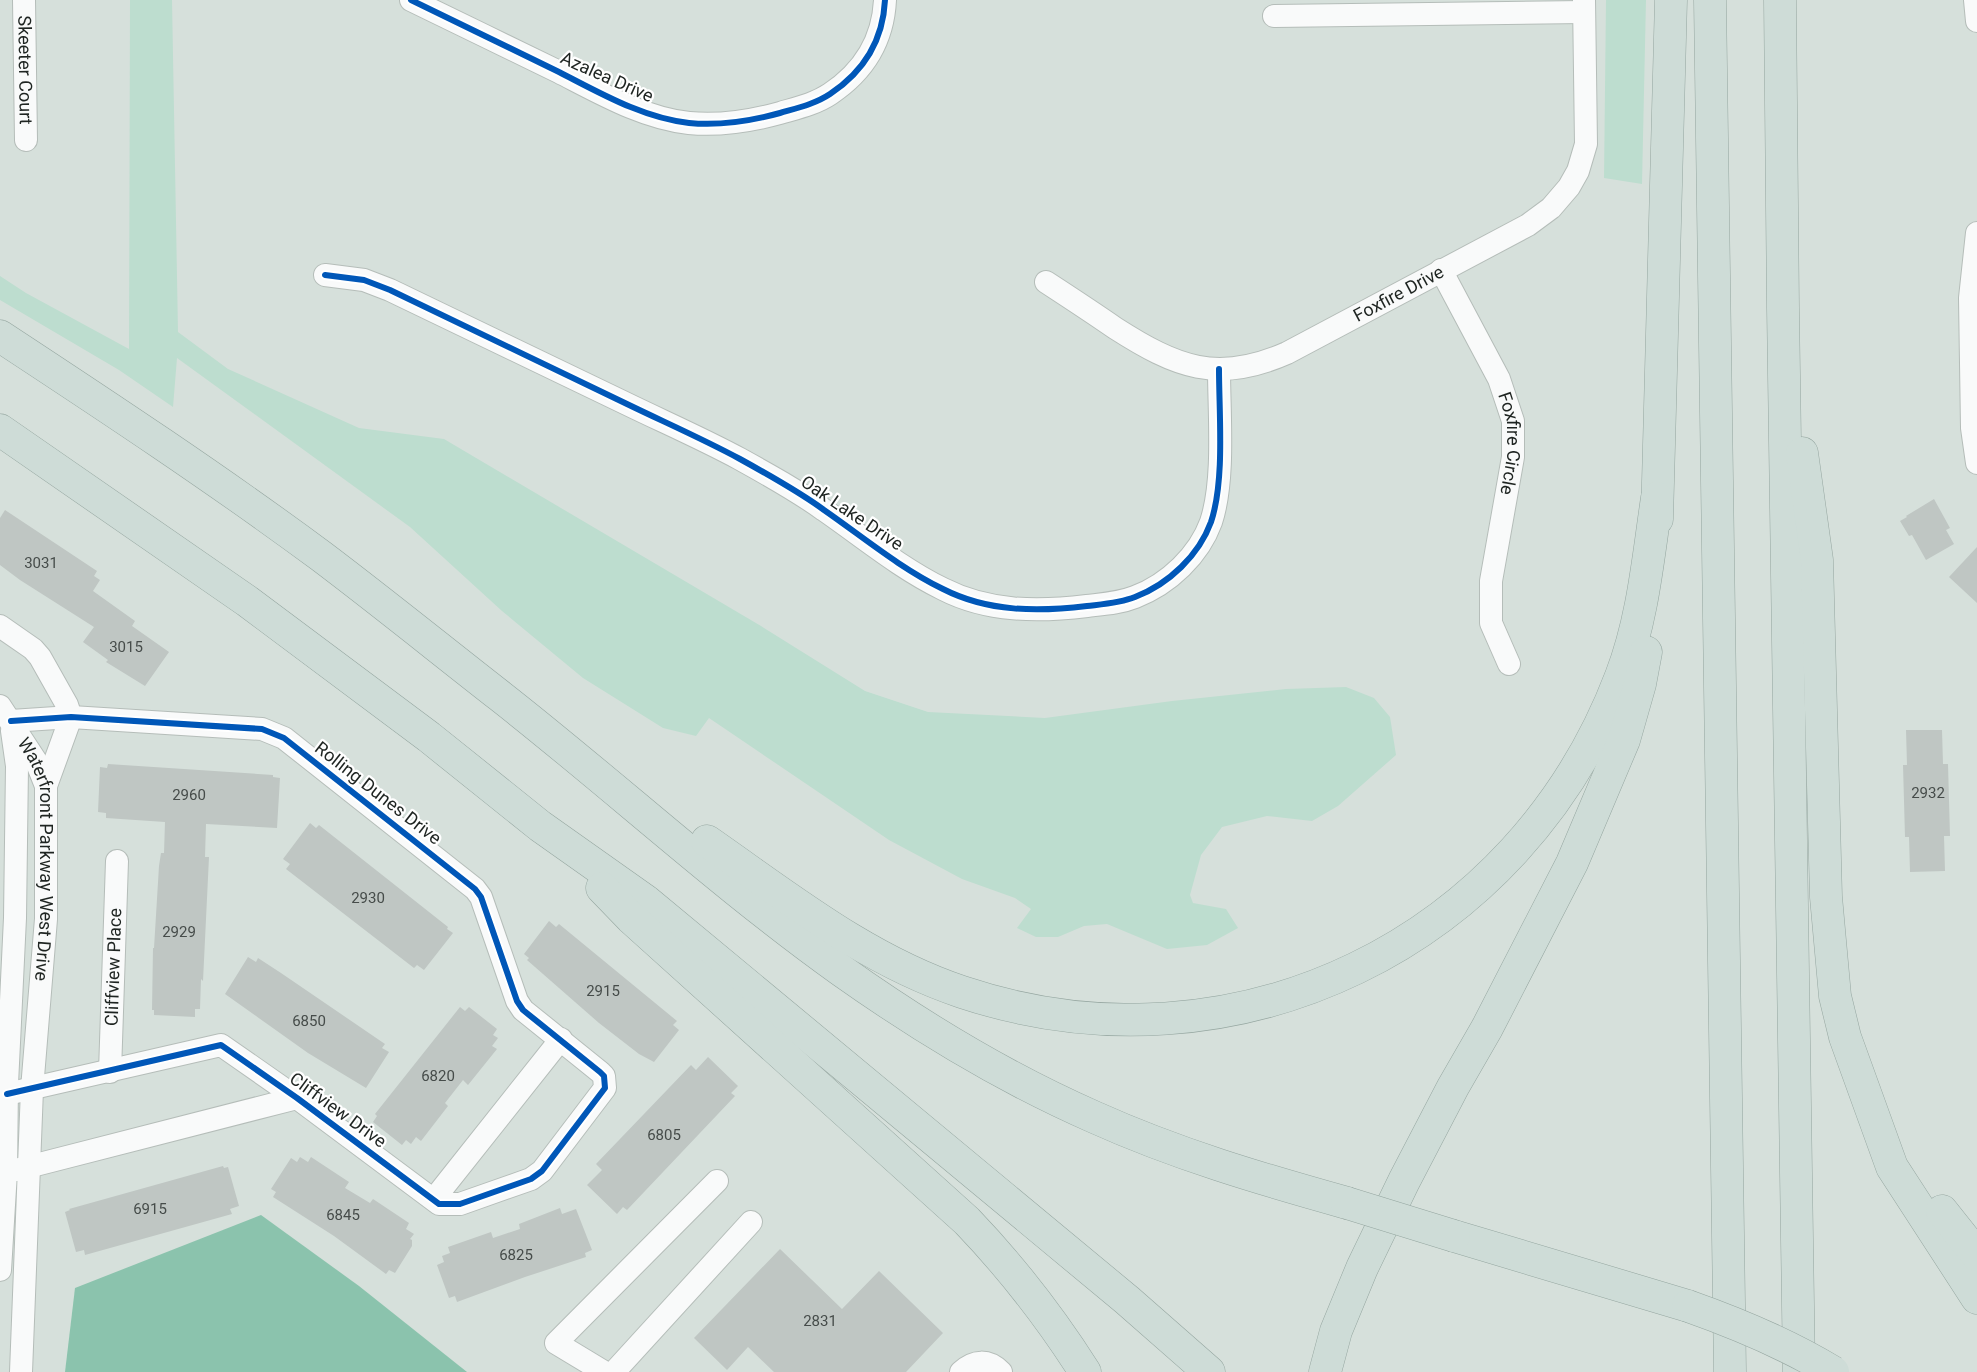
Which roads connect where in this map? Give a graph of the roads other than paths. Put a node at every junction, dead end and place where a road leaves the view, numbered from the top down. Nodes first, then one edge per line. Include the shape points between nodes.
1 (24, 0) edge
2 (411, 0) edge
3 (885, 0) edge
4 (1671, 0) edge
5 (1710, 0) edge
6 (1780, 0) edge
7 (1975, 0) edge
8 (1584, 6) edge
9 (1274, 16) dead end
10 (1977, 21) edge
11 (26, 140) dead end
12 (1977, 232) edge
13 (1441, 270) junction
14 (325, 275) dead end
15 (1046, 282) dead end
16 (1783, 308) junction
17 (0, 336) edge
18 (1220, 369) junction
19 (0, 430) edge
20 (1977, 463) edge
21 (1657, 498) junction
22 (0, 626) edge
23 (1509, 664) dead end
24 (506, 700) junction
25 (5, 713) edge
26 (71, 717) junction
27 (46, 786) junction
28 (540, 826) junction
29 (117, 861) dead end
30 (7, 918) edge
31 (46, 919) junction
32 (561, 1039) junction
33 (110, 1072) junction
34 (605, 1088) joint
35 (32, 1089) junction
36 (7, 1094) junction
37 (297, 1098) junction
38 (1881, 1132) junction
39 (30, 1167) junction
40 (6, 1172) junction
41 (717, 1181) dead end
42 (434, 1199) junction
43 (751, 1222) dead end
44 (1977, 1255) edge
45 (0, 1270) edge
46 (1977, 1298) edge
47 (1081, 1367) edge
48 (21, 1372) edge
49 (604, 1372) edge
50 (614, 1372) edge
51 (961, 1372) edge
52 (1001, 1372) edge
53 (1209, 1372) edge
54 (1325, 1372) edge
55 (1730, 1372) edge
56 (1799, 1372) edge
57 (1833, 1372) edge

1 - 11 street, Skeeter Court
2 - 3 street, Azalea Drive via 636,110 690,123 726,123 799,108 823,100 845,84 876,43
4 - 21 highway
5 - 55 highway
6 - 16 highway
7 - 10 street
8 - 9 street
8 - 13 street, Foxfire Drive via 1586,144 1578,171 1551,208 1528,225
12 - 20 street via 1970,298 1972,428
13 - 18 street, Foxfire Drive via 1274,358 1247,367
13 - 23 street, Foxfire Circle via 1499,379 1513,421 1513,457 1491,581 1491,623
14 - 18 street, Oak Lake Drive via 363,280 390,290 733,455 809,500 922,578 953,594 1004,608 1056,610 1120,602 1161,584 1182,567 1207,530 1216,504
15 - 18 street, Foxfire Drive via 1152,351 1181,363
16 - 38 highway via 1817,560 1826,886 1835,996 1845,1036
16 - 56 highway
17 - 24 highway via 154,437 320,556
19 - 28 highway via 247,601
21 - 24 highway via 1638,622 1622,675 1561,792 1516,850 1456,906 1396,948 1318,984 1224,1012 1151,1020 1081,1018 985,998 909,972 823,924
21 - 54 highway via 1658,565 1651,625 1624,740 1572,863 1362,1268 1336,1331
22 - 26 street via 40,657
24 - 57 highway, bridge via 772,919 841,970 944,1038 1033,1088 1133,1134 1256,1178 1688,1306 1766,1336
25 - 26 street, Rolling Dunes Drive
25 - 27 street, Waterfront Parkway West Drive via 36,762
25 - 30 street, Waterfront Parkway West Drive via 17,766
26 - 27 street
26 - 32 street, Rolling Dunes Drive via 262,729 284,738 475,889 517,1001 528,1016
27 - 31 street, Waterfront Parkway West Drive
28 - 47 highway via 631,918 967,1221 1015,1273
28 - 53 highway via 646,901
29 - 33 street, Cliffview Place
30 - 31 street
30 - 36 street, Waterfront Parkway West Drive
31 - 35 street, Waterfront Parkway West Drive
32 - 34 street, Rolling Dunes Drive via 604,1076
32 - 42 street
33 - 35 street, Cliffview Drive
33 - 37 street, Cliffview Drive via 221,1045
34 - 42 street, Cliffview Drive via 542,1171 531,1179 460,1204
35 - 36 street, Cliffview Drive
35 - 39 street, Waterfront Parkway West Drive
36 - 40 street, Waterfront Parkway West Drive
37 - 39 street, Cliffview Drive
37 - 42 street, Cliffview Drive
38 - 44 highway
38 - 46 highway via 1892,1167
39 - 40 street, Cliffview Drive
39 - 48 street, Waterfront Parkway West Drive
40 - 45 street, Waterfront Parkway West Drive
41 - 49 street via 556,1343
43 - 50 street
51 - 52 street via 970,1363 984,1362

